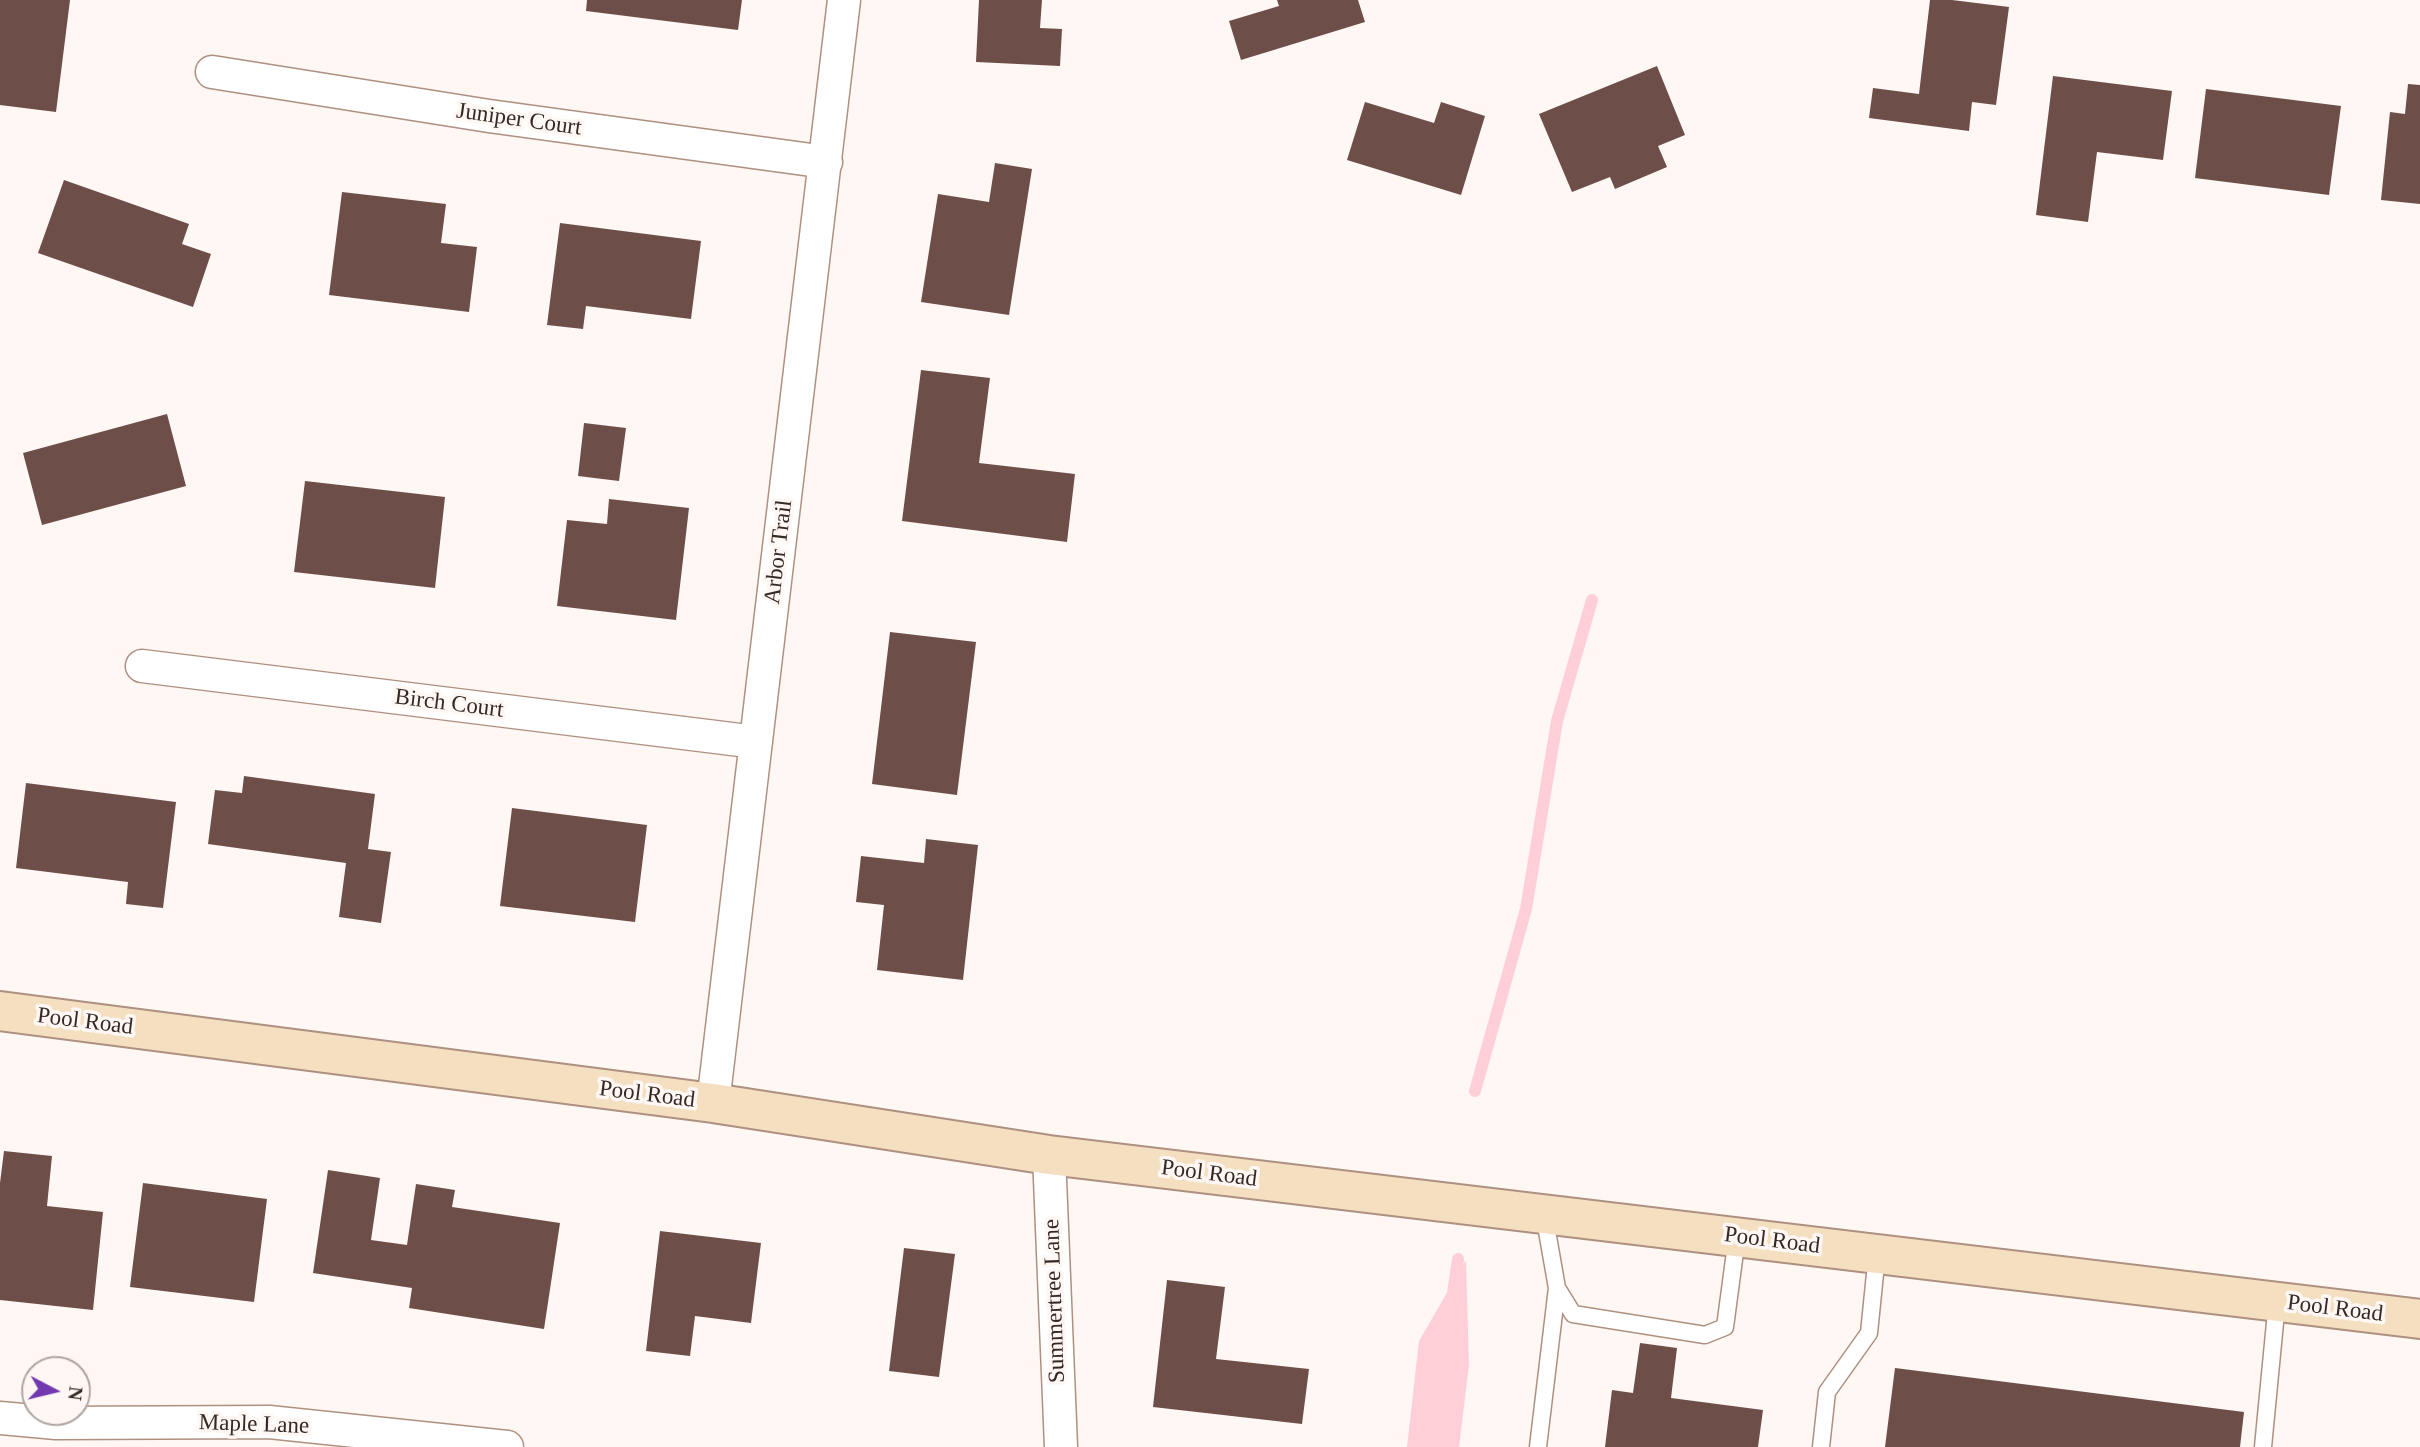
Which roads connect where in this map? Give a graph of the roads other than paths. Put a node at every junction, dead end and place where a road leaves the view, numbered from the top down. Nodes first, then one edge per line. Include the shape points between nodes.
1 (844, 0) edge
2 (212, 72) dead end
3 (826, 162) junction
4 (142, 666) dead end
5 (757, 742) junction
6 (0, 1011) edge
7 (713, 1103) junction
8 (1049, 1155) junction
9 (1544, 1214) junction
10 (1737, 1237) junction
11 (1877, 1254) junction
12 (1557, 1288) junction
13 (2277, 1302) junction
14 (2420, 1319) edge
15 (0, 1418) edge
16 (507, 1447) edge
17 (1061, 1447) edge
18 (1538, 1447) edge
19 (1821, 1447) edge
20 (2263, 1447) edge

1 - 3 street, Arbor Trail
2 - 3 street, Juniper Court
3 - 5 street, Arbor Trail
4 - 5 street, Birch Court
5 - 7 street, Arbor Trail
6 - 7 main road, Pool Road
7 - 8 main road, Pool Road
8 - 9 main road, Pool Road
8 - 17 street, Summertree Lane
9 - 10 main road, Pool Road
9 - 12 lane
10 - 11 main road, Pool Road
10 - 12 lane via 1725,1327 1705,1335 1573,1314
11 - 13 main road, Pool Road
11 - 19 lane via 1870,1333 1827,1392
12 - 18 lane
13 - 14 main road, Pool Road
13 - 20 lane
15 - 16 street, Maple Lane via 56,1423 269,1422

